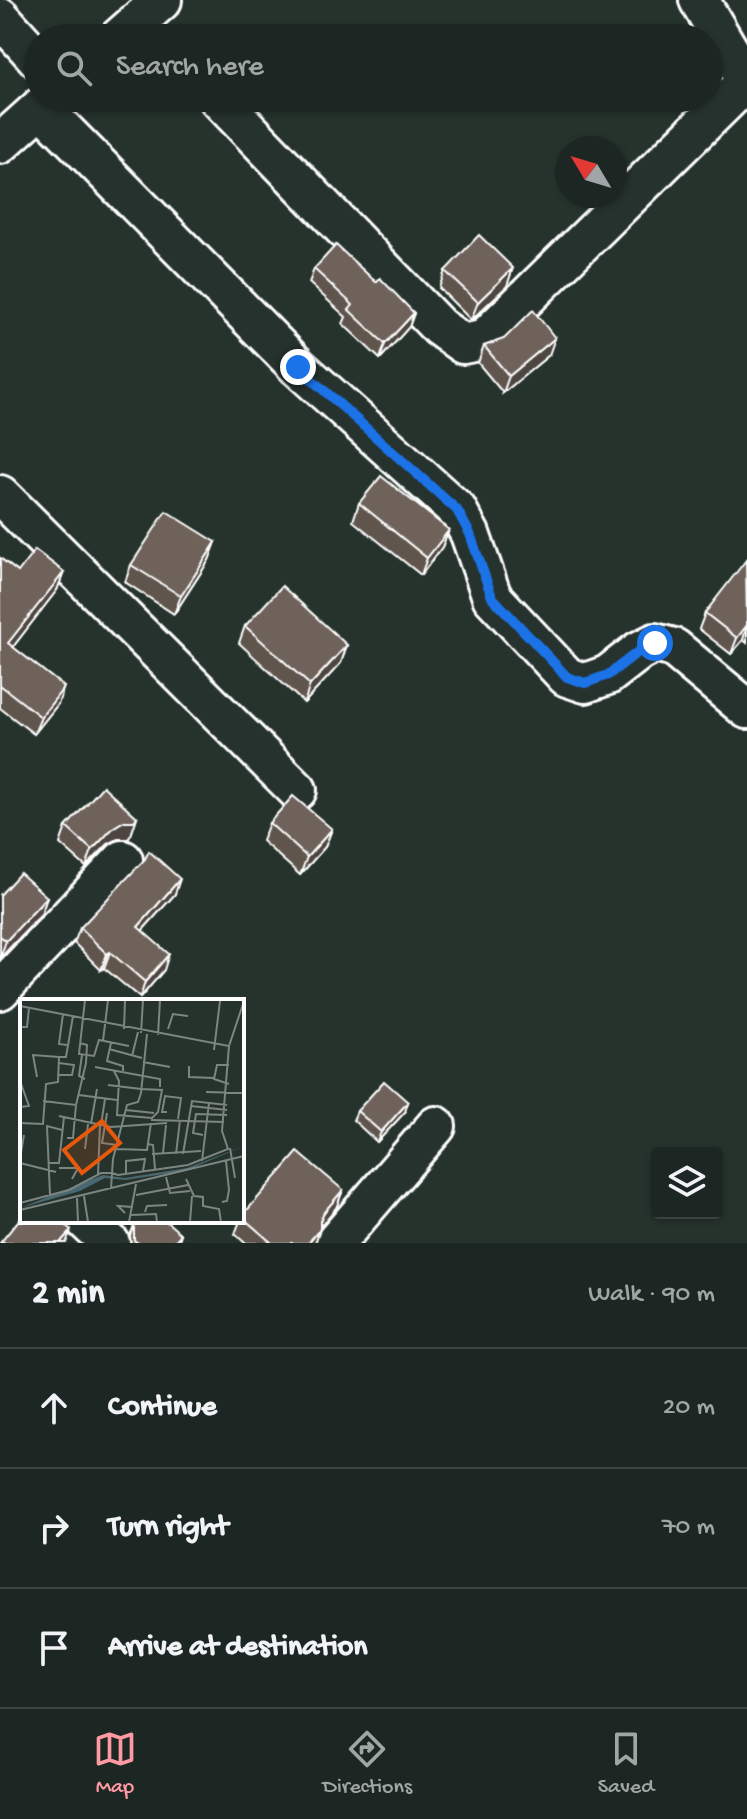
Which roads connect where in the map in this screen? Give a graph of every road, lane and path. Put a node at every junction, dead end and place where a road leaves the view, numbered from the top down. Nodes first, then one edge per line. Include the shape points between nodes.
1 (699, 0) edge
2 (0, 17) edge
3 (713, 24) edge
4 (723, 40) edge
5 (24, 44) edge
6 (747, 81) edge
7 (723, 105) edge
8 (36, 112) edge
9 (55, 112) edge
10 (232, 112) edge
11 (715, 112) edge
12 (0, 144) edge
13 (0, 495) edge
14 (747, 709) edge
15 (297, 790) dead end
16 (123, 860) dead end
17 (0, 990) edge
18 (436, 1126) dead end
19 (88, 1223) edge
20 (110, 1243) edge
21 (335, 1243) edge

1 - 3 street
2 - 5 street
4 - 6 street
6 - 7 street
8 - 12 street
9 - 14 street via 298,367 457,510 492,597 567,677 585,683 608,675 655,643 674,648
10 - 11 street via 439,327 463,344 483,340
13 - 15 street
16 - 17 street
18 - 21 street
19 - 20 street

